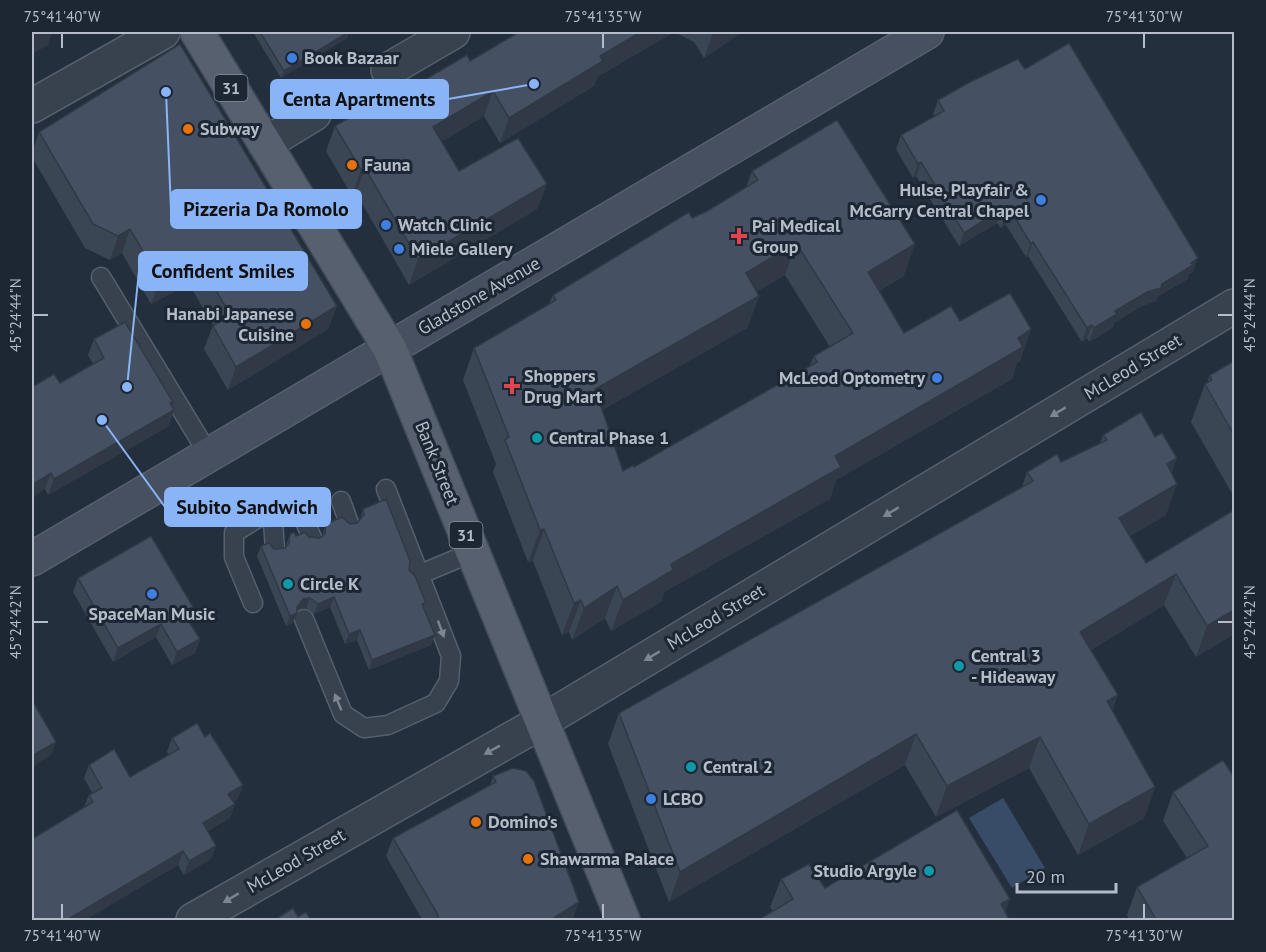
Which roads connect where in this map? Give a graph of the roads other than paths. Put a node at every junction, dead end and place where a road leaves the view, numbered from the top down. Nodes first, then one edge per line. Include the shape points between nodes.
1 (163, 32) edge
2 (197, 32) edge
3 (453, 32) edge
4 (927, 32) edge
5 (388, 70) dead end
6 (32, 106) edge
7 (314, 114) dead end
8 (265, 144) junction
9 (101, 277) dead end
10 (1234, 306) edge
11 (390, 349) junction
12 (209, 455) junction
13 (386, 489) dead end
14 (341, 501) dead end
15 (301, 512) dead end
16 (349, 523) edge
17 (312, 538) edge
18 (275, 549) edge
19 (473, 552) junction
20 (32, 559) edge
21 (418, 575) junction
22 (253, 603) dead end
23 (304, 619) dead end
24 (543, 721) junction
25 (193, 921) edge
26 (623, 921) edge

1 - 6 street
2 - 8 main road, Bank Street / 31
3 - 5 street
4 - 11 main road, Gladstone Avenue
7 - 8 street
8 - 11 main road, Bank Street / 31
9 - 12 lane
10 -> 24 street, McLeod Street
11 - 12 main road, Gladstone Avenue
11 - 19 main road, Bank Street / 31
12 - 20 main road, Gladstone Avenue
13 - 21 lane
14 - 16 lane
15 - 17 lane
18 - 22 lane via 272,509 234,533 234,557
19 - 21 lane
19 - 24 main road, Bank Street / 31
21 -> 23 lane via 451,656 449,681 436,703 388,725 364,728 343,714
24 -> 25 street, McLeod Street
24 - 26 main road, Bank Street / 31

